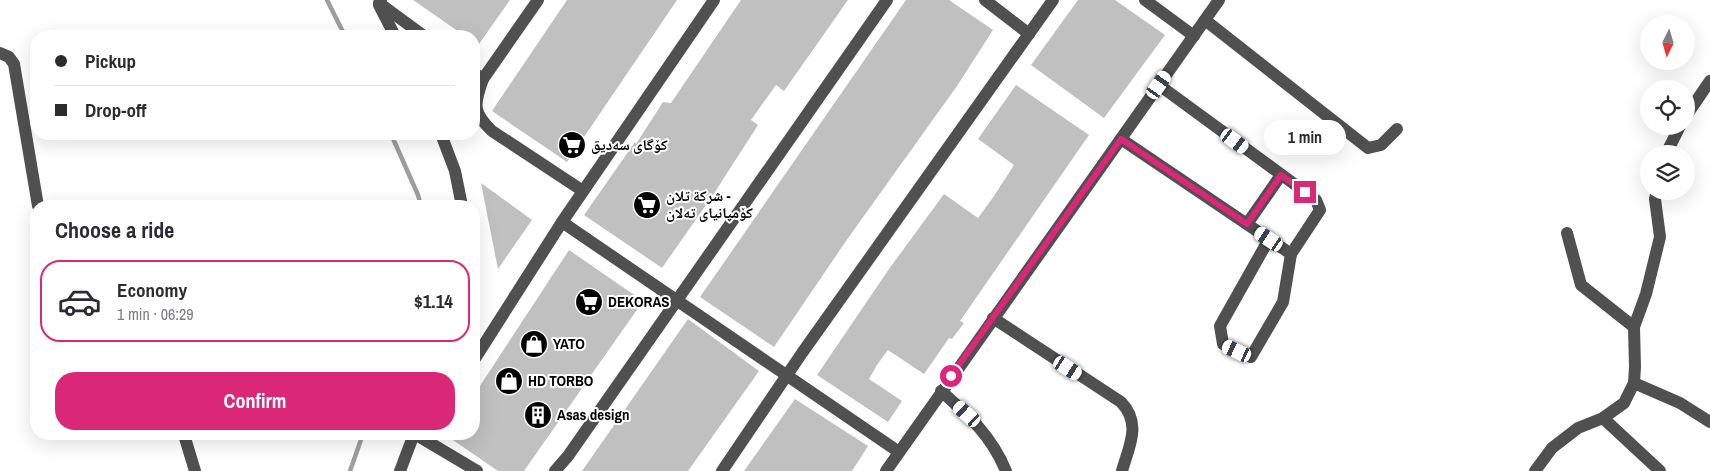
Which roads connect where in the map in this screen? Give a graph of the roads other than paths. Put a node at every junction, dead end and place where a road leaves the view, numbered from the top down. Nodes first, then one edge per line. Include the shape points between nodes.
1 (538, 0) edge
2 (714, 0) edge
3 (887, 0) edge
4 (984, 0) edge
5 (1053, 0) edge
6 (1145, 0) edge
7 (1219, 0) edge
8 (379, 1) edge
9 (1205, 20) junction
10 (392, 30) edge
11 (416, 30) edge
12 (1029, 34) junction
13 (1194, 36) junction
14 (0, 53) edge
15 (480, 73) edge
16 (1710, 81) edge
17 (1159, 85) junction
18 (1695, 103) edge
19 (480, 117) edge
20 (1397, 129) dead end
21 (1121, 139) junction
22 (443, 140) edge
23 (1281, 175) junction
24 (583, 191) junction
25 (37, 200) edge
26 (461, 200) edge
27 (1655, 200) edge
28 (562, 222) junction
29 (1247, 224) junction
30 (1567, 233) dead end
31 (1269, 239) junction
32 (1291, 254) junction
33 (678, 300) junction
34 (993, 318) junction
35 (1634, 327) junction
36 (480, 351) edge
37 (787, 376) junction
38 (1634, 383) junction
39 (941, 391) junction
40 (1603, 418) junction
41 (1710, 422) edge
42 (186, 440) edge
43 (413, 440) edge
44 (425, 440) edge
45 (899, 452) junction
46 (195, 471) edge
47 (400, 471) edge
48 (477, 471) edge
49 (555, 471) edge
50 (722, 471) edge
51 (886, 471) edge
52 (1006, 471) edge
53 (1122, 471) edge
54 (1535, 471) edge
55 (1660, 471) edge

1 - 15 street
2 - 24 street
3 - 33 street
4 - 12 street
5 - 12 street
6 - 13 street
7 - 9 street
8 - 10 street
8 - 11 street
9 - 13 street
9 - 20 street via 1368,148 1382,145
12 - 37 street
13 - 17 street
14 - 25 street via 14,64
16 - 18 street
17 - 21 street
17 - 23 street
19 - 24 street via 492,131
21 - 29 street
21 - 34 street
22 - 26 street via 456,171
23 - 29 street
23 - 32 street via 1316,200 1320,210
24 - 28 street
27 - 35 street via 1660,237
28 - 33 street
28 - 36 street
29 - 31 street
30 - 35 street via 1581,285
31 - 32 street
31 - 32 street via 1220,326 1224,344 1251,357 1282,302
33 - 37 street
33 - 49 street
34 - 39 street
34 - 53 street via 1126,408 1133,432
35 - 38 street
37 - 45 street
37 - 50 street
38 - 40 street via 1624,404
38 - 41 street via 1680,403
39 - 45 street
39 - 52 street via 980,426 991,440
40 - 54 street via 1578,428 1552,448
40 - 55 street
42 - 46 street
43 - 47 street
44 - 48 street
45 - 51 street

